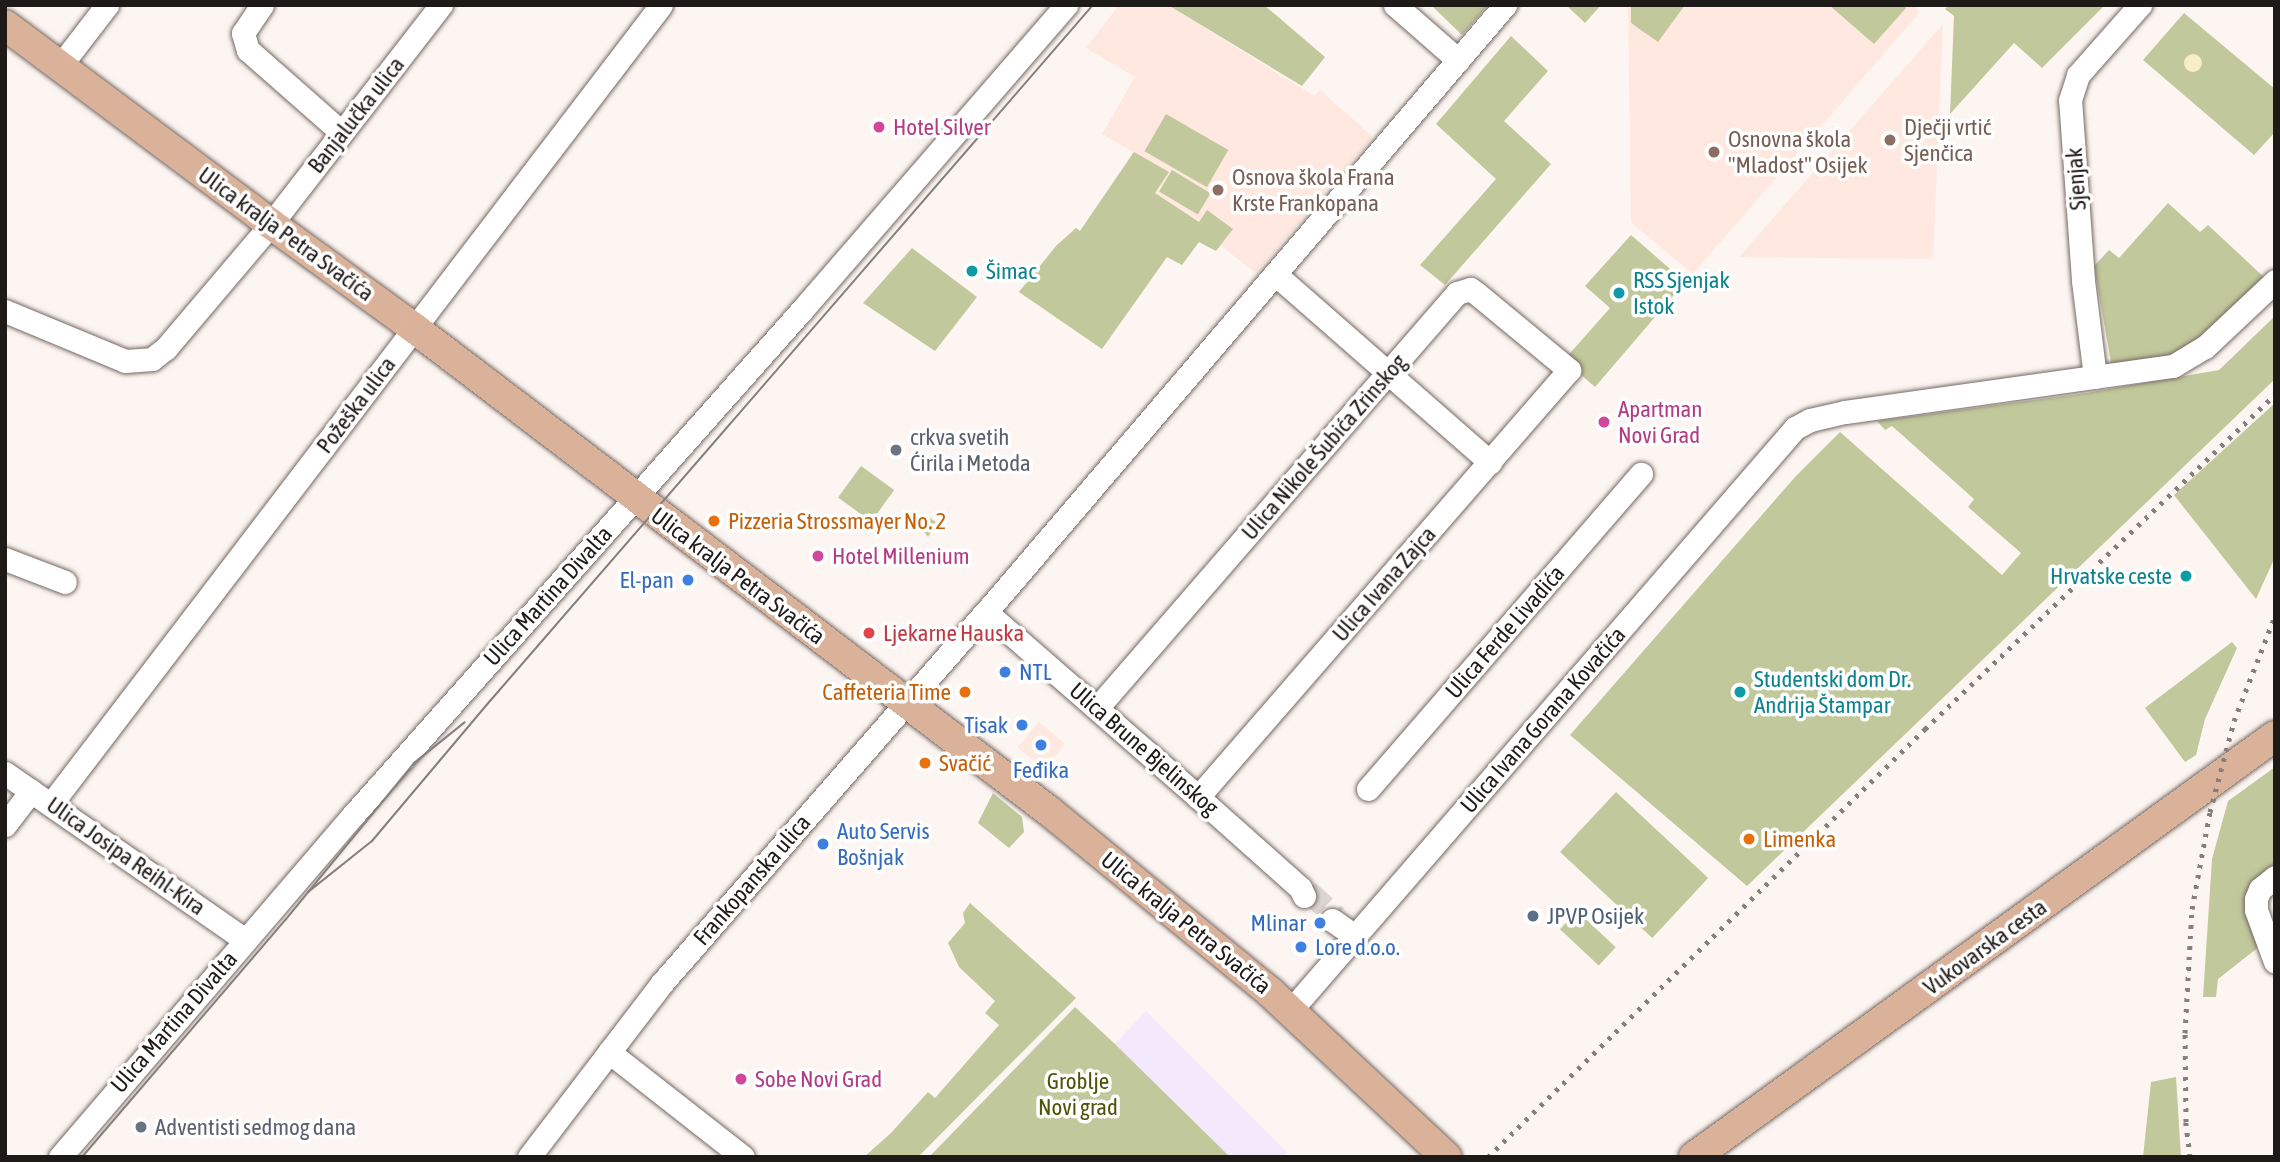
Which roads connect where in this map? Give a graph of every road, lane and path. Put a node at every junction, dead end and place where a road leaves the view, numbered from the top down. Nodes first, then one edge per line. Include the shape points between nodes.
1 (107, 5) edge
2 (262, 5) edge
3 (441, 5) edge
4 (661, 5) edge
5 (1066, 5) edge
6 (1395, 5) edge
7 (1505, 5) edge
8 (2140, 5) edge
9 (5, 25) edge
10 (1458, 60) junction
11 (60, 66) junction
12 (342, 133) junction
13 (271, 224) junction
14 (1275, 274) junction
15 (2275, 281) edge
16 (5, 311) edge
17 (414, 328) junction
18 (1569, 370) joint
19 (1388, 373) junction
20 (2095, 377) junction
21 (1490, 462) junction
22 (1641, 474) dead end
23 (635, 498) junction
24 (5, 559) edge
25 (65, 582) dead end
26 (986, 612) junction
27 (906, 704) junction
28 (1097, 708) junction
29 (2275, 736) edge
30 (5, 773) edge
31 (1368, 789) dead end
32 (31, 791) junction
33 (1198, 797) junction
34 (51, 804) junction
35 (5, 825) edge
36 (2275, 877) edge
37 (1304, 891) tunnel mouth
38 (245, 940) junction
39 (2275, 962) edge
40 (1290, 1010) junction
41 (609, 1052) junction
42 (1439, 1155) edge
43 (60, 1157) edge
44 (529, 1157) edge
45 (743, 1157) edge
46 (1694, 1157) edge

1 - 11 street
2 - 12 street via 243,33 248,50
3 - 12 street, Banjalučka ulica
4 - 17 street, Požeška ulica
5 - 23 street, Ulica Martina Divalta
6 - 10 street
7 - 10 street
8 - 20 street, Sjenjak via 2078,75 2070,100
9 - 11 main road, Ulica kralja Petra Svačića
10 - 14 street, Frankopanska ulica
11 - 13 main road, Ulica kralja Petra Svačića
12 - 13 street, Banjalučka ulica
13 - 16 street, Banjalučka ulica via 152,359 125,361
13 - 17 main road, Ulica kralja Petra Svačića
14 - 19 street
14 - 26 street, Frankopanska ulica
15 - 20 street via 2183,362
17 - 23 main road, Ulica kralja Petra Svačića
17 - 34 street, Požeška ulica
18 - 19 street, Ulica Nikole Šubića Zrinskog via 1470,289 1452,298
18 - 21 street, Ulica Ivana Zajca
19 - 21 street
19 - 28 street, Ulica Nikole Šubića Zrinskog
20 - 40 street, Ulica Ivana Gorana Kovačića via 1845,412 1795,428 1341,924
21 - 33 street, Ulica Ivana Zajca
22 - 31 street, Ulica Ferde Livadića
23 - 27 main road, Ulica kralja Petra Svačića
23 - 38 street, Ulica Martina Divalta
24 - 25 street
26 - 27 street, Frankopanska ulica
26 - 28 street, Ulica Brune Bjelinskog
27 - 40 main road, Ulica kralja Petra Svačića via 1049,811
27 - 41 street, Frankopanska ulica via 662,983
28 - 33 street, Ulica Brune Bjelinskog
29 - 46 main road, Vukovarska cesta
30 - 32 street, Ulica Josipa Reihl-Kira
32 - 34 street, Ulica Josipa Reihl-Kira
32 - 35 street
33 - 37 street, Ulica Brune Bjelinskog
34 - 38 street, Ulica Josipa Reihl-Kira
36 - 39 street via 2260,889 2256,910
38 - 43 street, Ulica Martina Divalta
40 - 42 main road, Ulica kralja Petra Svačića
41 - 44 street, Frankopanska ulica
41 - 45 street

